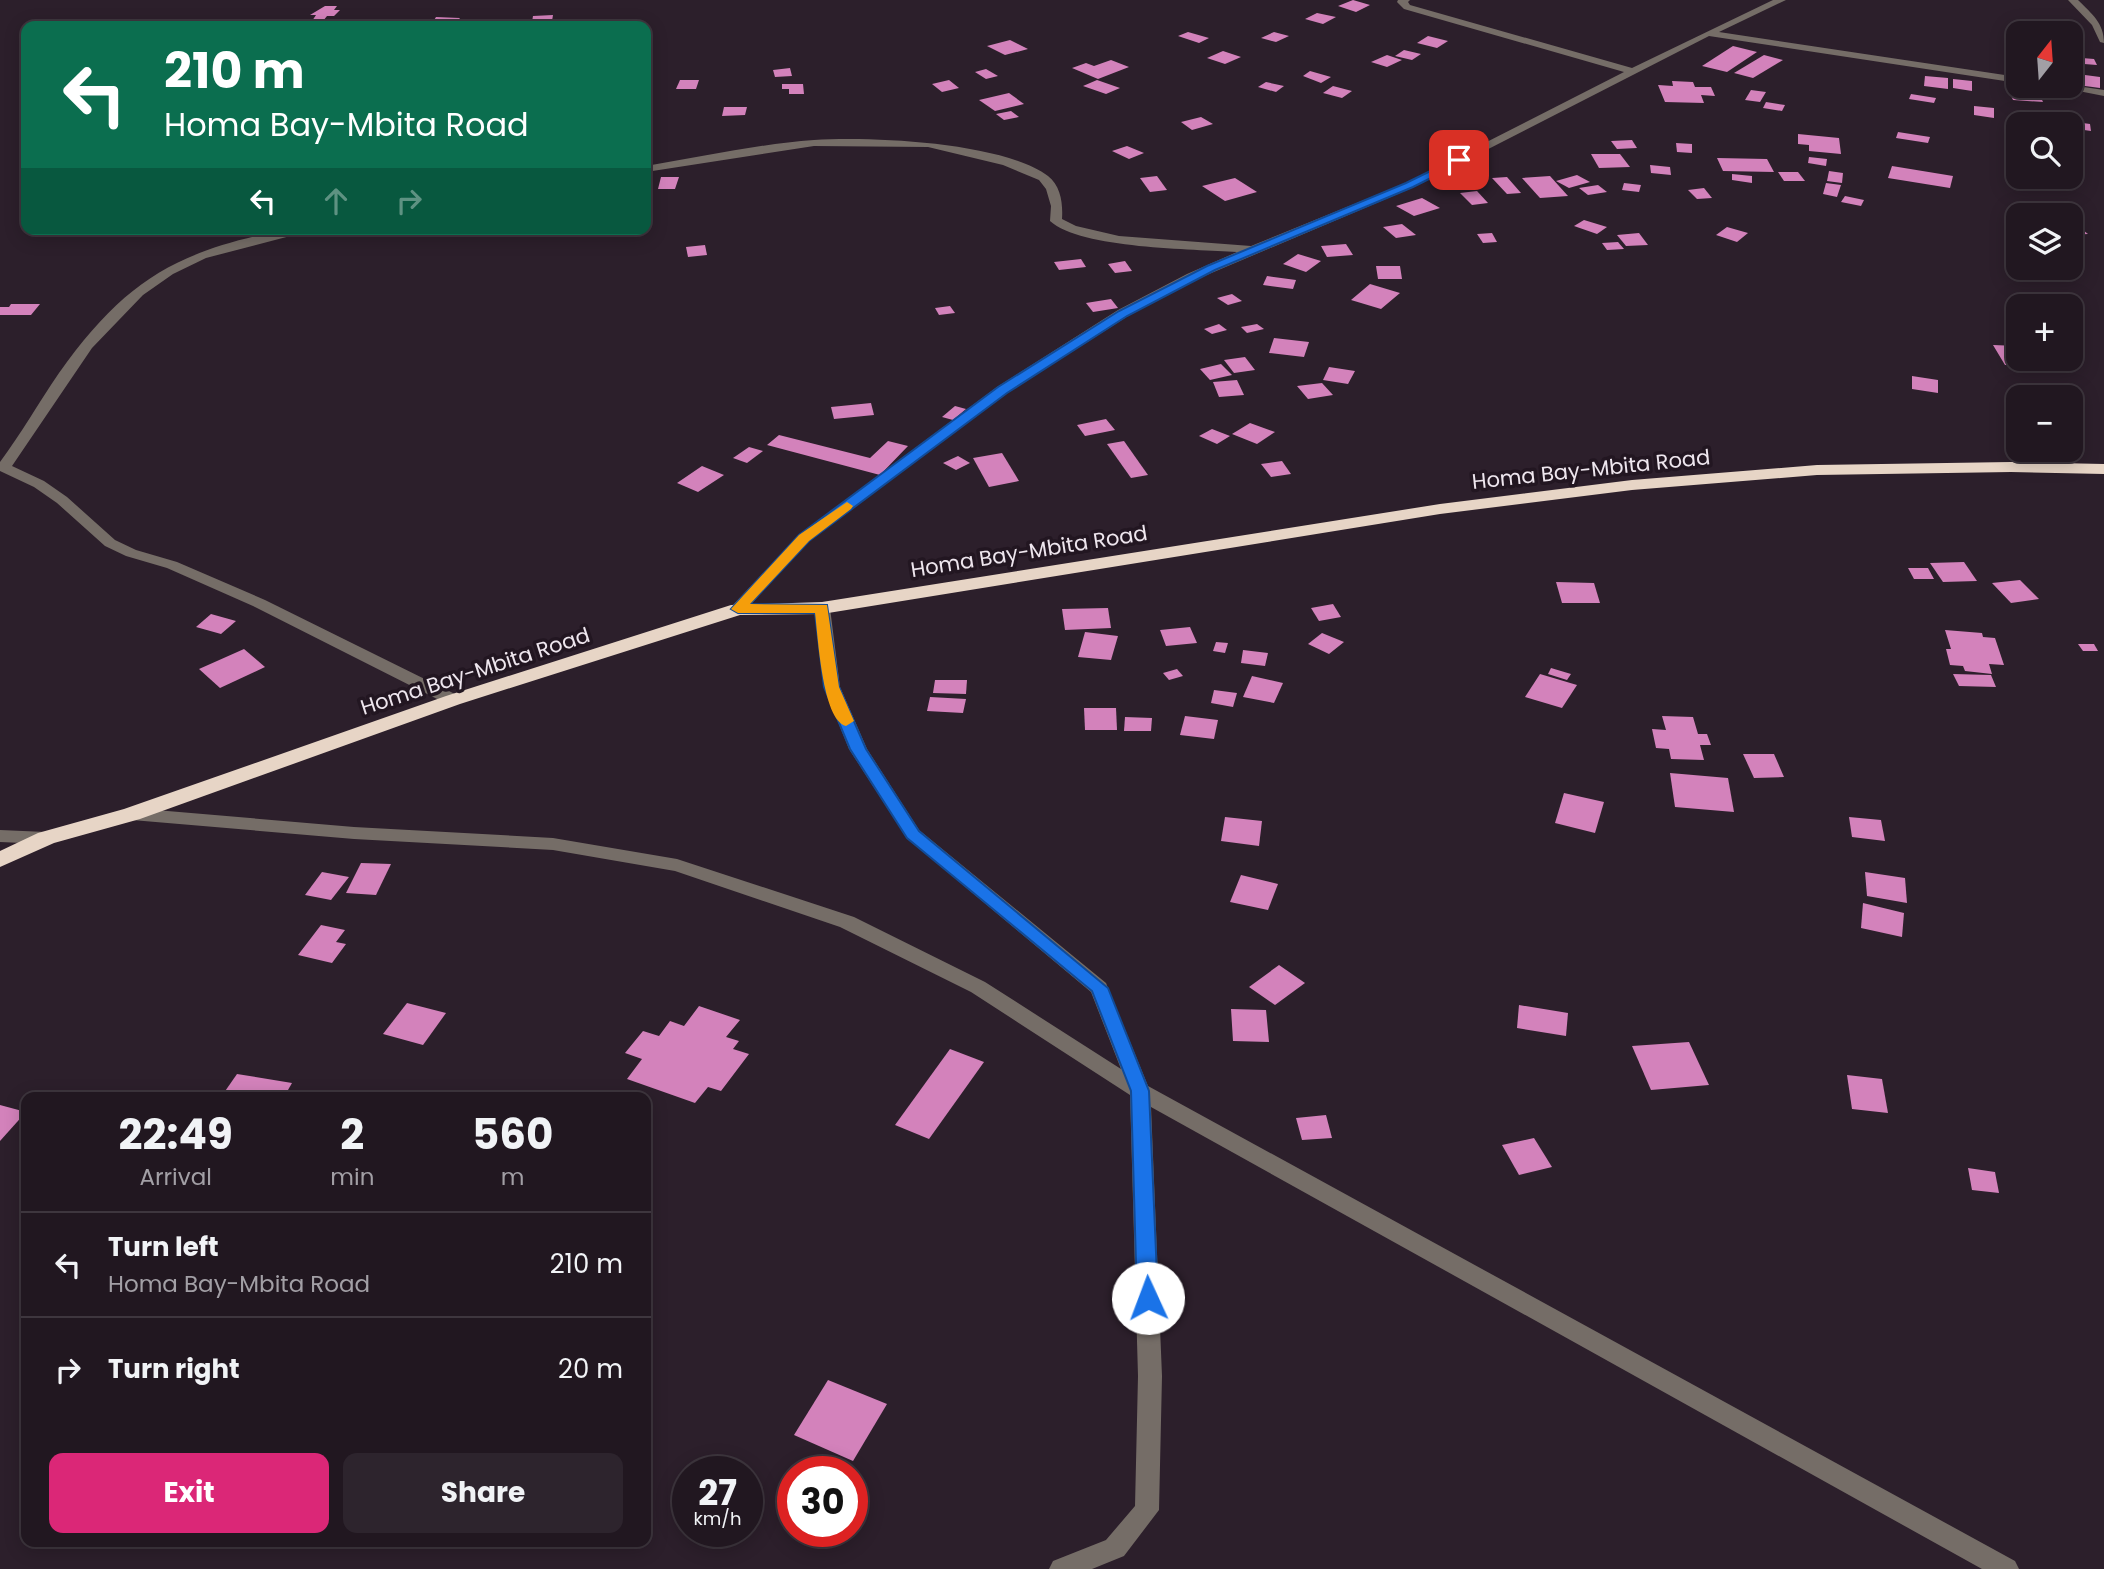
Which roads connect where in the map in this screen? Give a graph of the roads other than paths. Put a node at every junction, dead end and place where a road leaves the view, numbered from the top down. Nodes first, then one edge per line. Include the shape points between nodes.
1 (1405, 0) edge
2 (1781, 0) edge
3 (2073, 0) edge
4 (1708, 33) junction
5 (2104, 40) edge
6 (1633, 71) junction
7 (2006, 78) edge
8 (2083, 90) edge
9 (2104, 93) edge
10 (651, 168) edge
11 (280, 235) edge
12 (1252, 250) junction
13 (2, 467) edge
14 (2104, 469) edge
15 (822, 608) junction
16 (738, 609) junction
17 (453, 700) junction
18 (132, 814) junction
19 (0, 836) edge
20 (46, 838) junction
21 (0, 860) edge
22 (1140, 1091) junction
23 (1062, 1569) edge
24 (2006, 1569) edge

1 - 6 street via 1407,7
2 - 4 street
3 - 5 street
4 - 6 street
4 - 7 street
6 - 12 street via 1410,185
8 - 9 street
10 - 12 street via 814,144 928,144 1007,162 1043,178 1052,188 1056,221 1064,227 1118,238
11 - 13 street via 200,256 156,278 93,335
12 - 16 street via 1123,313 1002,390 804,538
13 - 17 street via 62,499 110,543 259,603
14 - 15 highway, Homa Bay-Mbita Road via 1817,470 1632,485 1426,511
15 - 16 highway, Homa Bay-Mbita Road
15 - 22 street via 832,687 858,749 913,834 1099,988
16 - 17 highway, Homa Bay-Mbita Road
17 - 18 highway, Homa Bay-Mbita Road
18 - 20 highway, Homa Bay-Mbita Road
18 - 22 street via 553,844 677,865 847,922 978,987
19 - 20 street
20 - 21 highway, Homa Bay-Mbita Road
22 - 23 street via 1150,1376 1147,1510 1115,1548
22 - 24 street

